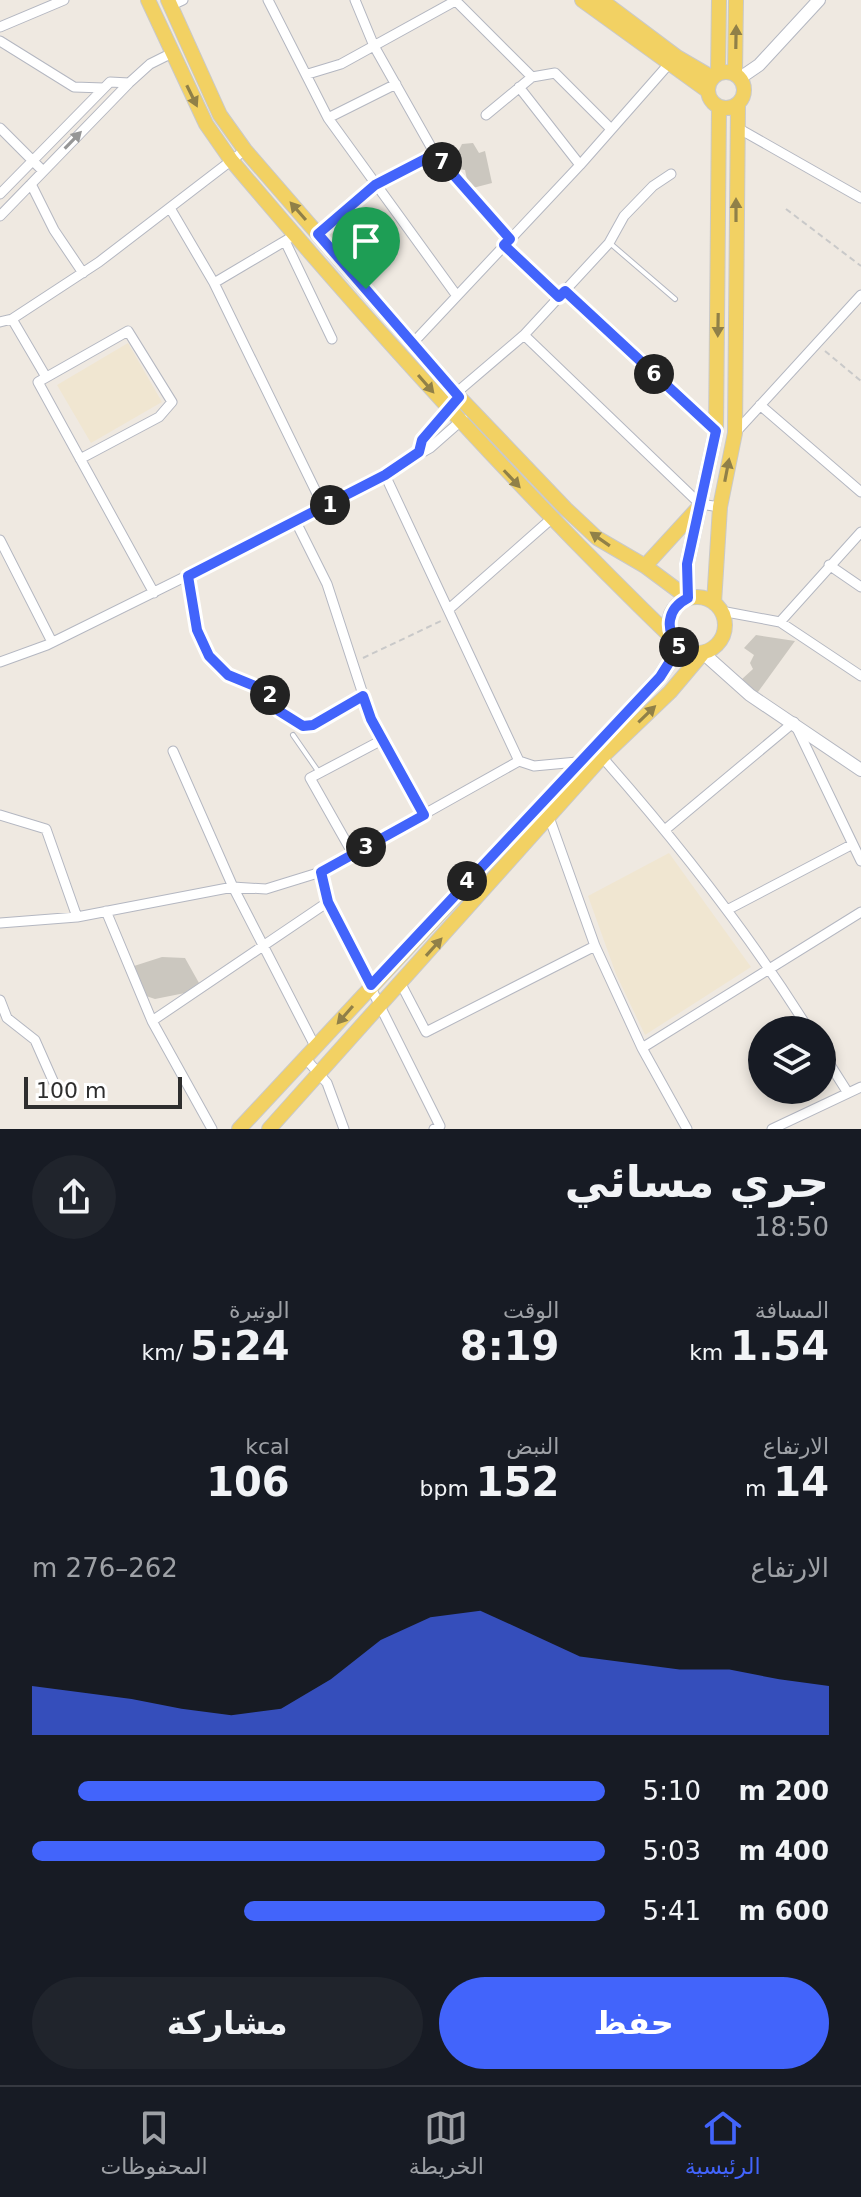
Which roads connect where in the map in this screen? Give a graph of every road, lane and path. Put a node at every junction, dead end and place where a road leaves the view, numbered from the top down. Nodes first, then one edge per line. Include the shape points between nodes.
1 (64, 0) edge
2 (148, 0) edge
3 (268, 0) edge
4 (355, 0) edge
5 (582, 0) edge
6 (601, 0) edge
7 (719, 0) edge
8 (736, 0) edge
9 (819, 0) edge
10 (456, 1) edge
11 (174, 2) edge
12 (0, 27) edge
13 (0, 41) edge
14 (374, 46) junction
15 (172, 53) junction
16 (668, 65) junction
17 (308, 74) junction
18 (737, 76) junction
19 (532, 77) junction
20 (713, 81) junction
21 (129, 83) junction
22 (396, 84) junction
23 (519, 87) junction
24 (104, 88) junction
25 (738, 104) junction
26 (719, 107) junction
27 (486, 115) dead end
28 (328, 118) junction
29 (736, 127) junction
30 (0, 128) edge
31 (611, 129) junction
32 (245, 150) junction
33 (435, 154) junction
34 (33, 160) junction
35 (231, 160) junction
36 (580, 165) junction
37 (43, 171) junction
38 (671, 174) dead end
39 (14, 179) junction
40 (0, 182) edge
41 (31, 184) junction
42 (375, 185) junction
43 (0, 194) edge
44 (861, 198) edge
45 (170, 208) junction
46 (786, 209) dead end
47 (0, 216) edge
48 (318, 234) junction
49 (290, 238) junction
50 (507, 242) junction
51 (609, 243) junction
52 (861, 266) edge
53 (83, 273) junction
54 (214, 283) junction
55 (562, 294) junction
56 (861, 295) edge
57 (457, 296) junction
58 (675, 299) dead end
59 (12, 319) junction
60 (0, 322) edge
61 (524, 335) junction
62 (332, 339) dead end
63 (413, 343) junction
64 (817, 343) junction
65 (400, 355) junction
66 (46, 377) junction
67 (861, 381) edge
68 (458, 395) junction
69 (760, 405) junction
70 (447, 408) junction
71 (473, 410) junction
72 (459, 422) junction
73 (716, 431) junction
74 (735, 433) junction
75 (419, 452) junction
76 (80, 459) junction
77 (385, 475) junction
78 (861, 492) edge
79 (700, 504) junction
80 (720, 507) junction
81 (324, 508) junction
82 (550, 520) junction
83 (296, 522) junction
84 (861, 532) edge
85 (0, 540) edge
86 (829, 565) junction
87 (645, 566) junction
88 (188, 576) junction
89 (861, 587) edge
90 (154, 593) junction
91 (688, 598) junction
92 (718, 607) junction
93 (451, 612) junction
94 (780, 622) junction
95 (52, 642) junction
96 (676, 643) junction
97 (703, 653) junction
98 (0, 662) edge
99 (351, 664) junction
100 (861, 676) edge
101 (363, 696) junction
102 (794, 722) junction
103 (293, 735) dead end
104 (382, 740) junction
105 (173, 751) dead end
106 (602, 757) junction
107 (519, 761) junction
108 (577, 762) junction
109 (861, 770) edge
110 (319, 773) junction
111 (0, 815) edge
112 (424, 815) junction
113 (549, 817) junction
114 (666, 829) junction
115 (851, 845) junction
116 (353, 854) junction
117 (861, 861) edge
118 (321, 872) junction
119 (233, 887) junction
120 (328, 902) junction
121 (727, 910) junction
122 (106, 911) junction
123 (861, 912) edge
124 (77, 917) junction
125 (0, 923) edge
126 (263, 946) junction
127 (595, 946) junction
128 (769, 966) junction
129 (401, 984) junction
130 (371, 985) junction
131 (0, 1000) edge
132 (379, 1008) junction
133 (800, 1016) edge
134 (152, 1021) junction
135 (642, 1048) junction
136 (311, 1054) junction
137 (321, 1073) junction
138 (836, 1074) edge
139 (861, 1087) edge
140 (58, 1092) dead end
141 (848, 1093) junction
142 (212, 1129) edge
143 (239, 1129) edge
144 (269, 1129) edge
145 (344, 1129) edge
146 (434, 1129) edge
147 (687, 1129) edge
148 (772, 1129) edge

1 - 12 street
2 - 15 main road
3 - 17 street
4 - 14 street
5 - 16 main road
6 - 20 main road
7 - 20 main road
18 -> 8 main road
9 - 18 main road via 759,65
10 - 14 street
10 - 19 street
11 - 32 main road via 220,115
13 - 24 street via 74,87
14 - 17 street
14 - 22 street
15 - 21 street
15 -> 35 main road via 206,124
16 - 20 main road
16 - 31 street
17 - 28 street
18 - 20 main road
18 - 25 main road via 744,94
19 - 23 street
19 - 31 street via 555,73
20 - 26 main road
21 - 24 street via 110,82
37 -> 21 street
22 - 28 street
22 - 33 street
23 - 27 street
23 - 36 street
24 - 34 street
25 - 26 main road
25 - 29 main road
26 -> 73 main road
28 - 42 street
29 - 44 street
74 -> 29 main road
30 - 34 street
31 - 36 street
32 - 35 street
48 -> 32 main road
33 - 42 street
33 - 50 street
34 - 37 street
34 - 39 street
35 - 45 street
35 - 49 main road
36 - 50 street
37 - 41 street
38 - 51 street via 624,216
39 - 40 street
39 - 43 street
41 - 47 street
41 - 53 street
42 - 48 street
42 - 57 street
45 - 53 street
45 - 54 street
46 - 52 path
48 - 63 main road
49 - 54 street
49 - 62 street
49 - 65 main road
50 - 55 street
50 - 57 street
51 - 55 street
51 - 58 lane
53 - 59 street
54 - 81 street
55 - 61 street
55 - 73 street
56 - 64 street
57 - 63 street
59 - 60 street
59 - 66 street
61 - 68 street
61 - 79 street
63 - 65 street
63 - 68 main road
64 - 67 path
64 - 69 street
65 -> 70 main road
66 - 76 street via 38,382
66 - 76 street via 128,331 172,402 159,417
68 - 70 street
68 - 71 main road
69 - 74 street
69 - 78 street
70 - 72 main road
70 - 75 street
71 - 72 street
87 -> 71 main road via 597,538
72 - 75 street
72 -> 82 main road
73 - 79 main road
80 -> 74 main road
75 - 77 street
76 - 90 street
77 - 81 street
77 - 93 street
79 - 80 street
79 - 87 main road
79 - 91 main road via 687,564
80 - 92 main road
81 - 83 street
82 - 93 street
82 - 96 main road
83 - 88 street
83 - 99 street via 327,584
84 - 86 street
85 - 95 street
86 - 89 street
86 - 94 street
87 - 91 main road
88 - 90 street
88 - 101 lane via 197,630 209,656 228,675 267,691 279,711 303,726 313,725
90 - 95 street
91 - 92 main road
91 - 96 main road via 670,617
92 - 94 street
92 - 97 main road via 724,633
93 - 99 path
93 - 107 street
94 - 100 street
95 - 98 street
96 - 97 main road
96 - 108 main road via 660,677
97 - 102 main road via 750,695
106 -> 97 main road
99 - 101 street
101 - 104 street
102 - 109 main road
102 - 114 street
102 - 115 street
103 - 110 lane
104 - 110 street
104 - 112 street
105 - 119 street
106 - 113 main road
106 - 114 street
107 - 108 street via 534,766
107 - 112 street
108 - 130 main road
110 - 116 street via 310,778
111 - 124 street via 46,829
112 - 116 street
113 - 127 street
129 -> 113 main road
114 - 121 street
115 - 117 street
115 - 121 street
116 - 118 street
118 - 119 street via 266,889
118 - 120 street
119 - 122 street
119 - 126 street
120 - 126 street
120 - 130 street
121 - 128 street
122 - 124 street
122 - 134 street
123 - 128 street
124 - 125 street
126 - 134 street
126 - 136 street
127 - 129 street via 426,1032
127 - 135 street
128 - 133 street
128 - 135 street
129 - 132 main road
130 - 132 street
130 -> 136 main road
131 - 140 street via 7,1018 35,1040
132 - 137 main road
132 - 146 street via 440,1126
134 - 142 street
135 - 147 street
136 - 137 street
136 - 143 main road
137 - 144 main road
137 - 145 street
138 - 141 street
139 - 141 street
141 - 148 street

